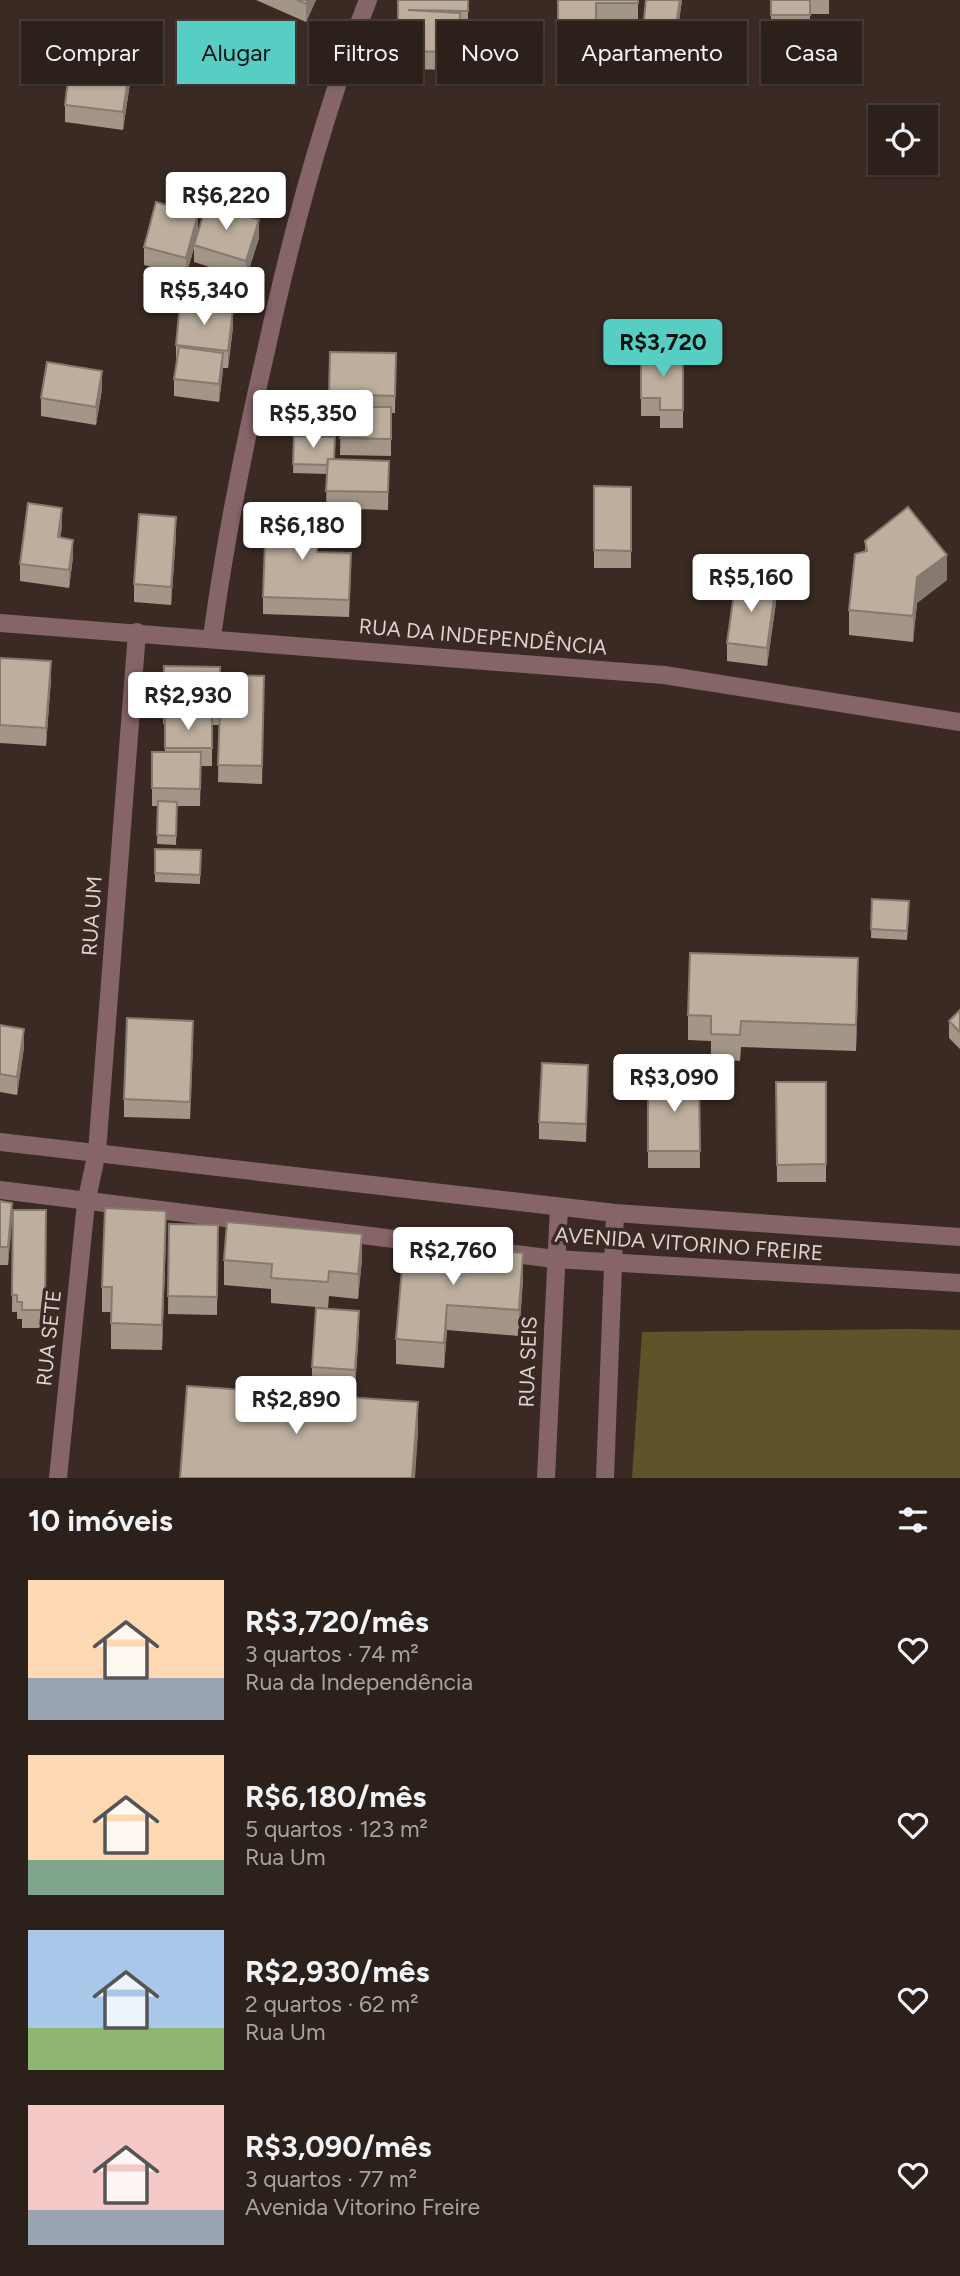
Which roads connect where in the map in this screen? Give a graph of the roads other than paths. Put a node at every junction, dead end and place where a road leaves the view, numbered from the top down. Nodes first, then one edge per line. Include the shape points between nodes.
1 (368, 0) edge
2 (0, 623) edge
3 (136, 632) junction
4 (212, 637) junction
5 (960, 722) edge
6 (0, 1142) edge
7 (97, 1152) junction
8 (0, 1190) edge
9 (86, 1203) junction
10 (559, 1207) junction
11 (615, 1213) junction
12 (960, 1237) edge
13 (555, 1259) junction
14 (612, 1264) junction
15 (960, 1283) edge
16 (58, 1478) edge
17 (546, 1478) edge
18 (606, 1478) edge

1 - 4 street via 340,71 297,213 227,533
2 - 3 street, RUA DA INDEPENDÊNCIA
3 - 4 street, RUA DA INDEPENDÊNCIA
3 - 7 street, RUA UM
4 - 5 street, RUA DA INDEPENDÊNCIA via 664,675
6 - 7 street, AVENIDA VITORINO FREIRE
7 - 9 street, RUA UM
7 - 10 street, AVENIDA VITORINO FREIRE
8 - 9 street, AVENIDA VITORINO FREIRE
9 - 13 street, AVENIDA VITORINO FREIRE
9 - 16 street, RUA SETE
10 - 11 street, AVENIDA VITORINO FREIRE
10 - 13 street, RUA SEIS
11 - 12 street, AVENIDA VITORINO FREIRE
11 - 14 street
13 - 14 street, AVENIDA VITORINO FREIRE
13 - 17 street, RUA SEIS
14 - 15 street, AVENIDA VITORINO FREIRE
14 - 18 street

